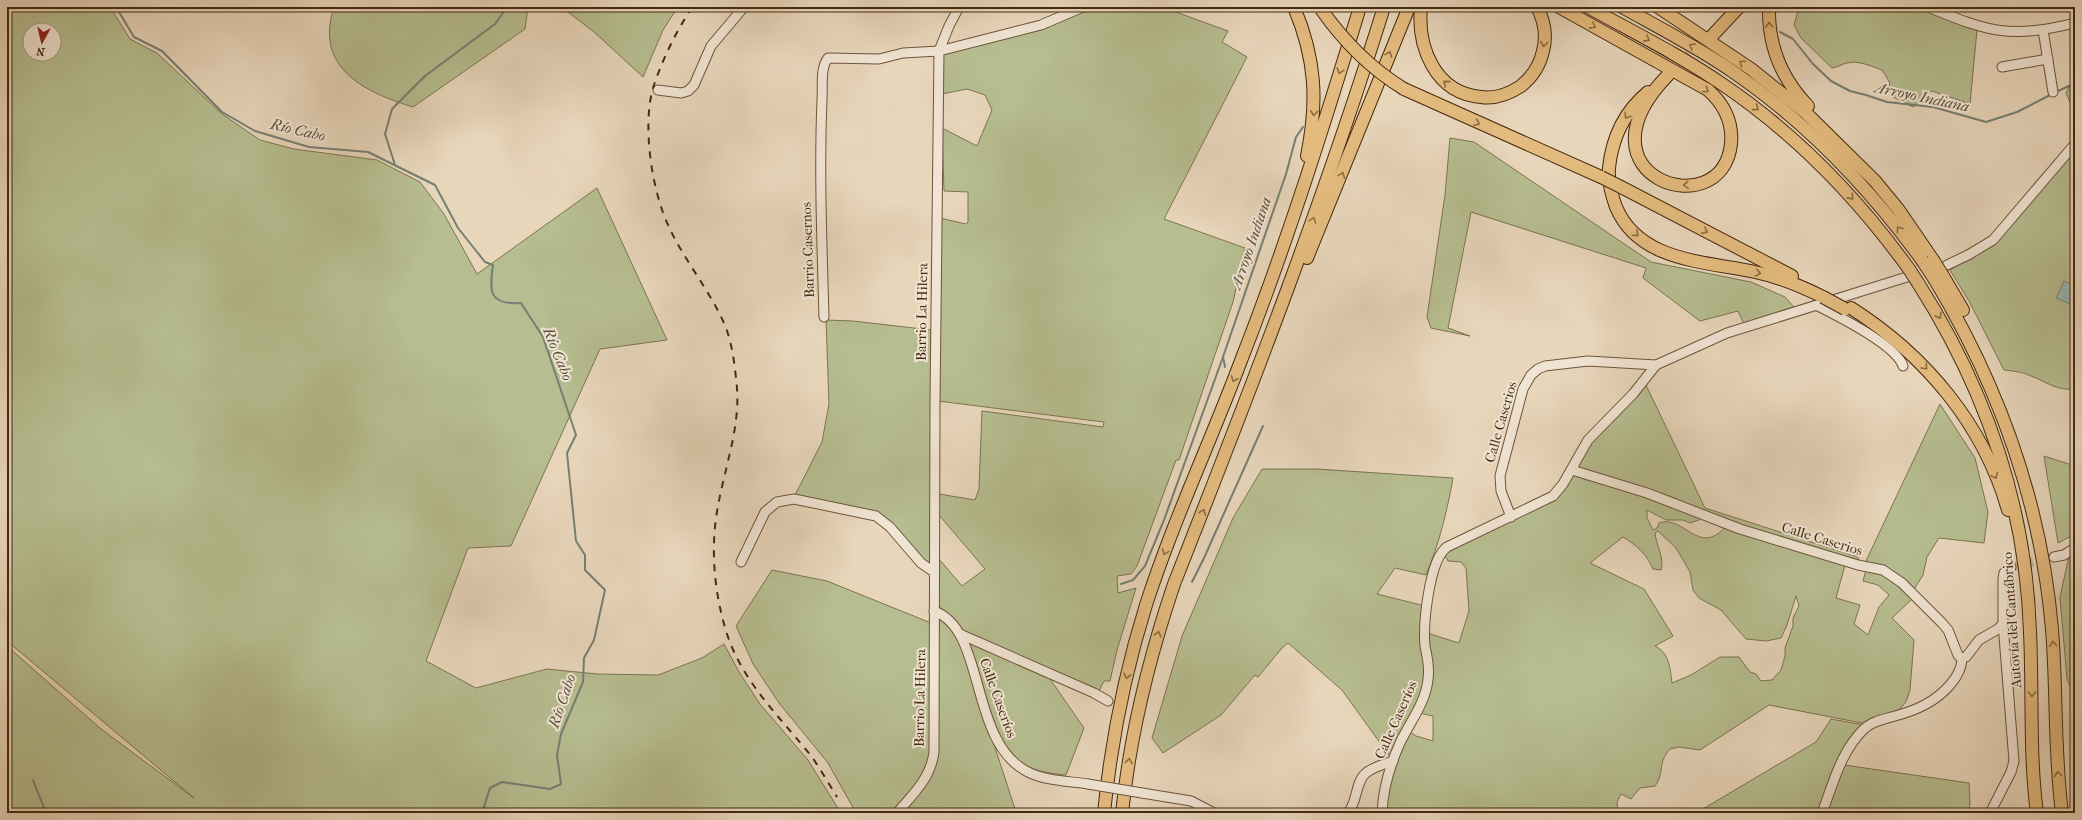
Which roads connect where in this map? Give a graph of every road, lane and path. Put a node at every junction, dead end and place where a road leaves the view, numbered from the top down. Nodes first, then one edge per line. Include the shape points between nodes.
1 (744, 7) edge
2 (959, 7) edge
3 (1083, 7) edge
4 (1294, 7) edge
5 (1360, 7) edge
6 (1384, 7) edge
7 (1409, 7) edge
8 (1421, 7) edge
9 (1537, 7) edge
10 (1559, 7) edge
11 (1588, 7) edge
12 (1622, 7) edge
13 (1658, 7) edge
14 (1739, 7) edge
15 (1769, 7) edge
16 (1928, 7) edge
17 (1321, 8) edge
18 (2075, 23) edge
19 (2043, 30) junction
20 (1711, 37) tunnel mouth
21 (939, 51) junction
22 (2045, 59) junction
23 (2002, 67) dead end
24 (1668, 75) tunnel mouth
25 (658, 90) dead end
26 (1655, 90) junction
27 (2053, 92) dead end
28 (2075, 144) edge
29 (1875, 181) junction
30 (1928, 260) junction
31 (1908, 273) junction
32 (1942, 273) junction
33 (1824, 300) junction
34 (824, 317) dead end
35 (1243, 357) junction
36 (1656, 365) junction
37 (1903, 366) dead end
38 (1219, 470) junction
39 (1572, 470) junction
40 (1511, 517) junction
41 (2075, 548) edge
42 (2054, 557) tunnel mouth
43 (741, 562) dead end
44 (2011, 567) dead end
45 (934, 572) junction
46 (934, 611) junction
47 (2003, 624) junction
48 (960, 634) junction
49 (2031, 656) junction
50 (1962, 658) junction
51 (1108, 702) dead end
52 (1393, 761) junction
53 (897, 813) edge
54 (1104, 813) edge
55 (1122, 813) edge
56 (1214, 813) edge
57 (1348, 813) edge
58 (1382, 813) edge
59 (1822, 813) edge
60 (1990, 813) edge
61 (2037, 813) edge
62 (2062, 813) edge

1 - 25 street via 711,46 694,85 688,91 680,93
2 - 21 street, Barrio La Hilera
3 - 21 street via 1041,25
4 -> 35 highway via 1308,45 1314,81 1311,134 1299,188
5 -> 35 highway via 1314,156
38 -> 6 highway via 1282,307 1335,159
38 -> 7 highway via 1328,210
9 -> 8 highway via 1544,24 1545,38 1543,54 1537,67 1529,79 1513,90 1500,96 1484,98 1459,92 1435,71 1422,42
10 -> 26 highway via 1715,96 1728,115 1731,130 1728,157 1716,174 1697,184 1677,186 1653,177 1642,165 1635,147 1636,130 1641,113
11 -> 31 highway, Autovía del Cantábrico via 1721,83 1786,132 1849,194
30 -> 12 highway via 1858,180 1793,117 1729,69
29 -> 13 highway via 1783,93 1733,56
14 - 20 highway
29 -> 15 highway via 1862,163 1804,102 1786,79 1773,48
16 - 19 street via 1988,30 2018,33
17 -> 33 highway, bridge via 1355,51 1404,89 1621,187
18 - 19 street
19 - 22 street
21 - 34 street, Barrio Casernos via 903,53 879,58 828,58 824,77 821,183
21 - 45 street, Barrio La Hilera
22 - 23 street
22 - 27 street
24 - 26 highway
26 -> 33 highway via 1647,93 1626,117 1614,139 1612,149 1609,173 1612,194 1618,212 1628,226 1648,243 1674,256 1769,275 1797,285
28 - 32 street via 1993,240
29 - 30 highway via 1898,209
30 - 32 highway, bridge
31 - 33 street
31 -> 49 highway, Autovía del Cantábrico, bridge via 1918,283 1939,316 1966,368 2006,475 2024,560
62 -> 32 highway via 2052,629 2037,526 2017,454 1995,394
33 - 36 street via 1727,332
33 - 37 street via 1878,340 1900,359
33 -> 49 highway, bridge via 1848,309 1910,353 1939,383 1960,410 1985,454 2009,514 2019,558
35 -> 54 highway via 1146,605 1118,715
36 - 39 street via 1633,394 1588,440
36 - 40 street, Calle Caserios via 1588,361 1545,366 1536,370 1527,380 1521,395 1500,476 1501,491
55 -> 38 highway via 1135,730 1160,627 1174,584
39 - 40 street via 1553,496
39 - 50 street, Calle Caserios via 1647,493 1746,531 1887,572 1902,583 1942,623
40 - 52 street, Calle Caseríos via 1447,547 1439,554 1430,583 1425,631 1428,681 1417,712
41 - 42 street via 2064,555
43 - 45 street via 766,512 777,502 794,499 876,516 890,527 921,564
44 - 47 street via 2004,573 2003,579
45 - 46 street, Barrio La Hilera
46 - 48 street, Calle Caseríos via 946,617
46 - 53 street, Barrio La Hilera via 933,762 921,785
47 - 50 street via 1979,640 1966,657
47 - 60 street via 2014,761
48 - 51 street, Calle Caseríos via 1094,693
48 - 56 street, Calle Caseríos, bridge via 994,736 1015,764 1034,774 1191,801
49 -> 61 highway, Autovía del Cantábrico via 2032,741
50 - 59 street via 1955,679 1931,702 1919,709 1870,725 1856,738 1840,764
52 - 57 street via 1365,773
52 - 58 street, Calle Caseríos via 1386,783

